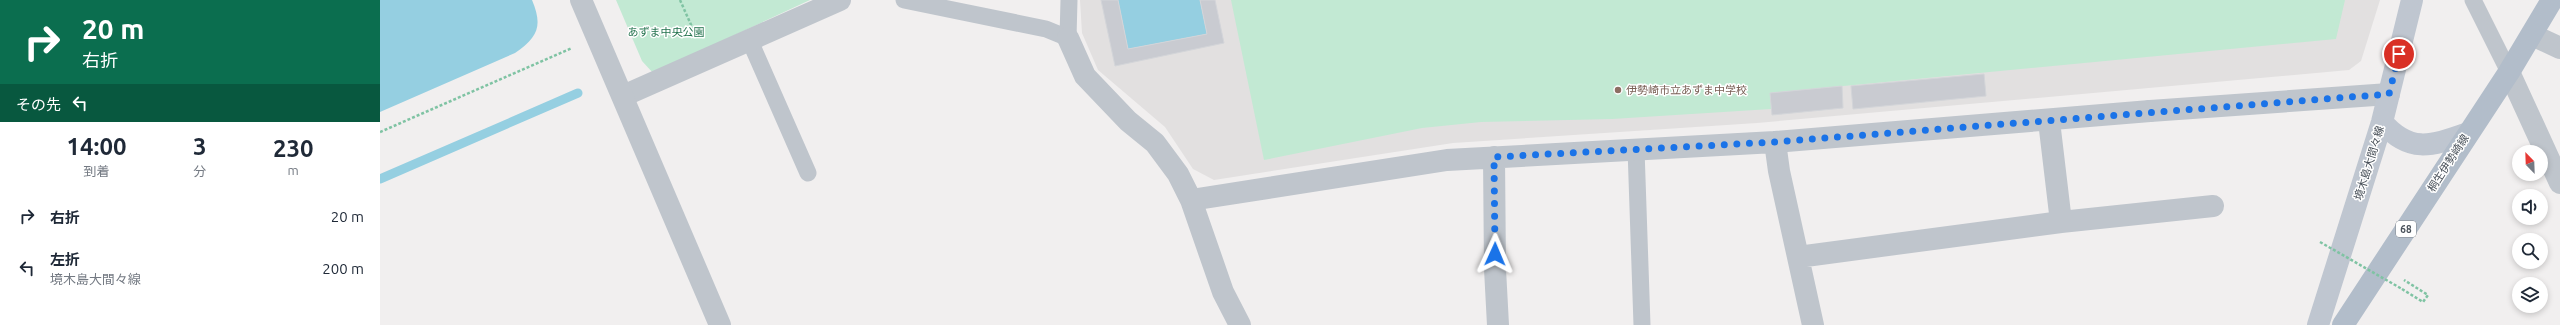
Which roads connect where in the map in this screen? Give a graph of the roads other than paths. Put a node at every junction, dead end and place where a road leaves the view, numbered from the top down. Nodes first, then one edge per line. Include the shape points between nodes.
1 (581, 0) edge
2 (840, 0) edge
3 (904, 0) edge
4 (1068, 0) edge
5 (2412, 0) edge
6 (2473, 0) edge
7 (2552, 0) edge
8 (2532, 34) junction
9 (1068, 38) junction
10 (750, 41) junction
11 (2560, 48) edge
12 (2509, 72) junction
13 (2389, 94) junction
14 (623, 96) junction
15 (2049, 121) junction
16 (2382, 122) junction
17 (2468, 133) junction
18 (1775, 142) junction
19 (1636, 149) junction
20 (1494, 157) junction
21 (808, 173) dead end
22 (2560, 183) edge
23 (1191, 200) junction
24 (2213, 206) dead end
25 (2061, 222) junction
26 (1798, 257) junction
27 (720, 325) edge
28 (1240, 325) edge
29 (1498, 325) edge
30 (1642, 325) edge
31 (1813, 325) edge
32 (2318, 325) edge
33 (2344, 325) edge

1 - 14 street
2 - 10 street
3 - 9 lane via 1046,29
4 - 9 lane
5 - 13 main road, 境木島大間々線
6 - 12 lane
7 - 8 main road, 桐生伊勢崎線 / 68
8 - 11 street
8 - 12 main road, 桐生伊勢崎線 / 68
9 - 23 street via 1085,76 1128,121 1155,143 1178,174
10 - 14 street
10 - 21 lane
12 - 17 main road, 桐生伊勢崎線 / 68
12 - 22 street
13 - 15 street
13 - 16 main road, 境木島大間々線
14 - 27 street
15 - 18 street
15 - 25 street
16 - 17 main road via 2400,139 2414,145 2433,143
16 - 32 main road, 境木島大間々線
17 - 33 main road, 桐生伊勢崎線 / 68
18 - 19 street
18 - 26 street
19 - 20 street
19 - 30 lane
20 - 23 street via 1447,160
20 - 29 street
23 - 28 street via 1223,292
24 - 25 street
25 - 26 street
26 - 31 street

